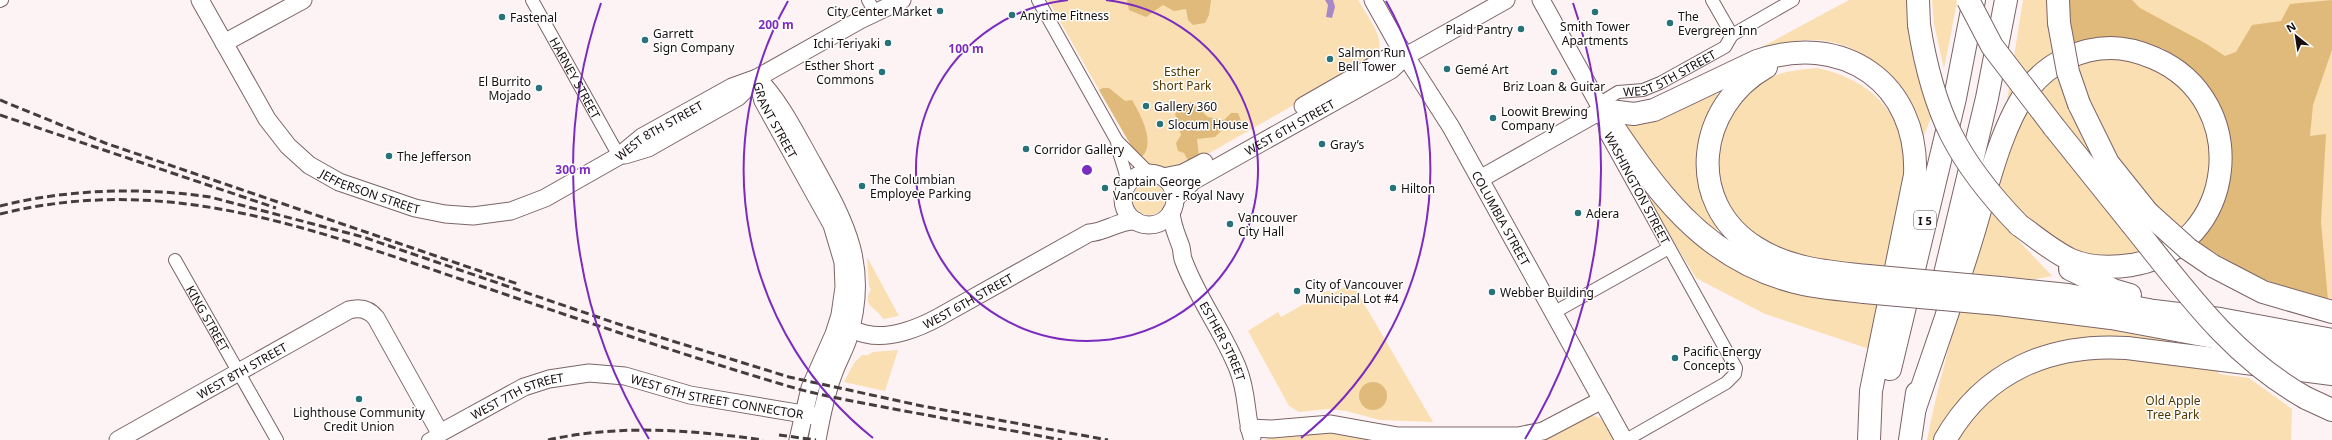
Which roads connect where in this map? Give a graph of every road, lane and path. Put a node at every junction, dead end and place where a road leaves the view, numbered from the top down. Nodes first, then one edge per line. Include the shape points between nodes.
1 (200, 0) edge
2 (304, 0) edge
3 (532, 0) edge
4 (902, 0) edge
5 (1038, 0) edge
6 (1373, 0) edge
7 (1506, 0) edge
8 (1541, 0) edge
9 (1712, 0) edge
10 (1793, 0) edge
11 (1918, 0) edge
12 (1968, 0) edge
13 (1974, 0) edge
14 (2006, 0) edge
15 (2058, 0) edge
16 (872, 7) edge
17 (1732, 35) junction
18 (224, 43) junction
19 (1788, 55) junction
20 (1406, 56) junction
21 (757, 78) junction
22 (1602, 110) junction
23 (1117, 141) junction
24 (620, 156) junction
25 (1156, 175) junction
26 (1480, 179) junction
27 (1125, 193) junction
28 (1173, 206) junction
29 (2140, 218) junction
30 (1143, 223) junction
31 (2019, 225) junction
32 (1089, 233) junction
33 (1669, 248) junction
34 (1183, 259) junction
35 (175, 260) dead end
36 (1866, 284) junction
37 (2000, 296) junction
38 (2332, 312) edge
39 (1552, 313) junction
40 (2220, 319) junction
41 (844, 327) junction
42 (2332, 340) edge
43 (2332, 359) edge
44 (238, 372) junction
45 (613, 374) joint
46 (2332, 374) edge
47 (1602, 400) junction
48 (1914, 408) junction
49 (2332, 410) edge
50 (803, 415) junction
51 (821, 418) junction
52 (434, 436) edge
53 (1248, 436) edge
54 (118, 440) edge
55 (277, 440) edge
56 (798, 440) edge
57 (817, 440) edge
58 (1625, 440) edge
59 (1869, 440) edge
60 (1873, 440) edge
61 (1910, 440) edge
62 (1945, 440) edge

1 - 18 street, JEFFERSON STREET
2 - 18 street
3 - 24 street, HARNEY STREET
4 - 16 street, WEST 8TH STREET
5 - 23 street
6 - 20 street, COLUMBIA STREET
7 - 20 street, WEST 6TH STREET
8 - 22 street, WASHINGTON STREET
9 - 17 street
10 - 17 street
11 - 31 highway, bridge via 1919,25 1932,88 1942,118 1976,178
12 - 29 highway, bridge via 1992,46 2054,127
13 - 60 highway, I 5 via 1955,98
14 - 48 highway via 1987,98
15 - 29 highway, bridge via 2066,61 2079,104 2108,163
16 - 21 street, WEST 8TH STREET via 860,20
17 - 22 street, WEST 5TH STREET via 1725,46 1711,56 1654,86 1643,90 1618,92 1605,100
18 - 24 street, JEFFERSON STREET via 267,119 282,140 301,159 335,180 415,208 440,214 473,216 512,211 545,198
19 - 22 highway via 1771,56 1740,68 1654,110 1634,114
19 - 36 highway via 1753,75 1728,99 1716,119 1710,140 1710,184 1726,220 1739,235 1771,256
19 - 59 highway via 1804,52 1823,54 1864,68 1892,93 1905,114 1913,137 1913,190 1874,371
20 - 25 street, WEST 6TH STREET via 1385,59 1192,169 1177,175
20 - 26 street, COLUMBIA STREET
20 - 28 street, WEST 6TH STREET via 1391,70 1193,180
21 - 24 street, WEST 8TH STREET via 738,98 648,148
21 - 41 street, GRANT STREET via 763,101 836,234 843,262
22 - 26 street, WEST 5TH STREET
22 - 33 street, WASHINGTON STREET via 1606,134
22 - 36 highway via 1670,205 1685,221 1718,247 1775,276 1815,286
23 - 25 street
23 - 27 street via 1126,169
25 - 27 street via 1138,176
25 - 28 street via 1172,187
26 - 39 street, COLUMBIA STREET
27 - 30 street via 1126,211
27 - 32 street, WEST 6TH STREET via 1111,214 1096,224
28 - 30 street via 1163,221
28 - 34 street, ESTHER STREET via 1173,226
29 - 38 highway, bridge via 2213,266 2263,292
29 - 49 highway, bridge via 2203,313 2230,342 2274,379
30 - 32 street, WEST 6TH STREET via 1123,222 1100,232
30 - 34 street, ESTHER STREET via 1159,232
31 - 40 highway via 2056,259 2076,273 2112,290
31 - 48 highway via 2072,260 2097,267 2145,263 2167,252 2186,238 2214,198 2221,171 2219,130 2195,87 2182,73 2165,63 2141,53 2112,48 2091,50 2066,58 2044,73 2030,88 2012,116 1948,313
32 - 41 street, WEST 6TH STREET via 930,322 907,330 867,335
33 - 39 street
33 - 58 street, WASHINGTON STREET via 1732,359 1736,368 1735,374 1726,383
34 - 53 street, ESTHER STREET via 1238,368 1247,399
35 - 44 street, KING STREET
36 - 37 highway, bridge
37 - 40 highway via 2068,295 2154,311
37 - 43 highway
39 - 47 street, COLUMBIA STREET
40 - 42 highway
41 - 50 street, GRANT STREET via 813,377
41 - 51 street, GRANT STREET
44 - 52 street, WEST 8TH STREET via 349,310 367,310 376,318
44 - 54 street, WEST 8TH STREET
44 - 55 street, KING STREET
45 - 50 street, WEST 6TH STREET CONNECTOR via 690,395
45 - 52 street, WEST 7TH STREET via 576,374 536,382
46 - 62 highway via 2127,348 2068,350 2040,358 2002,377 1972,402
47 - 53 street via 1542,431 1518,436 1398,436 1331,424 1272,430
47 - 58 street, COLUMBIA STREET
48 - 61 highway
50 - 51 street, WEST 6TH STREET CONNECTOR
50 - 56 street, GRANT STREET
51 - 57 street, GRANT STREET

